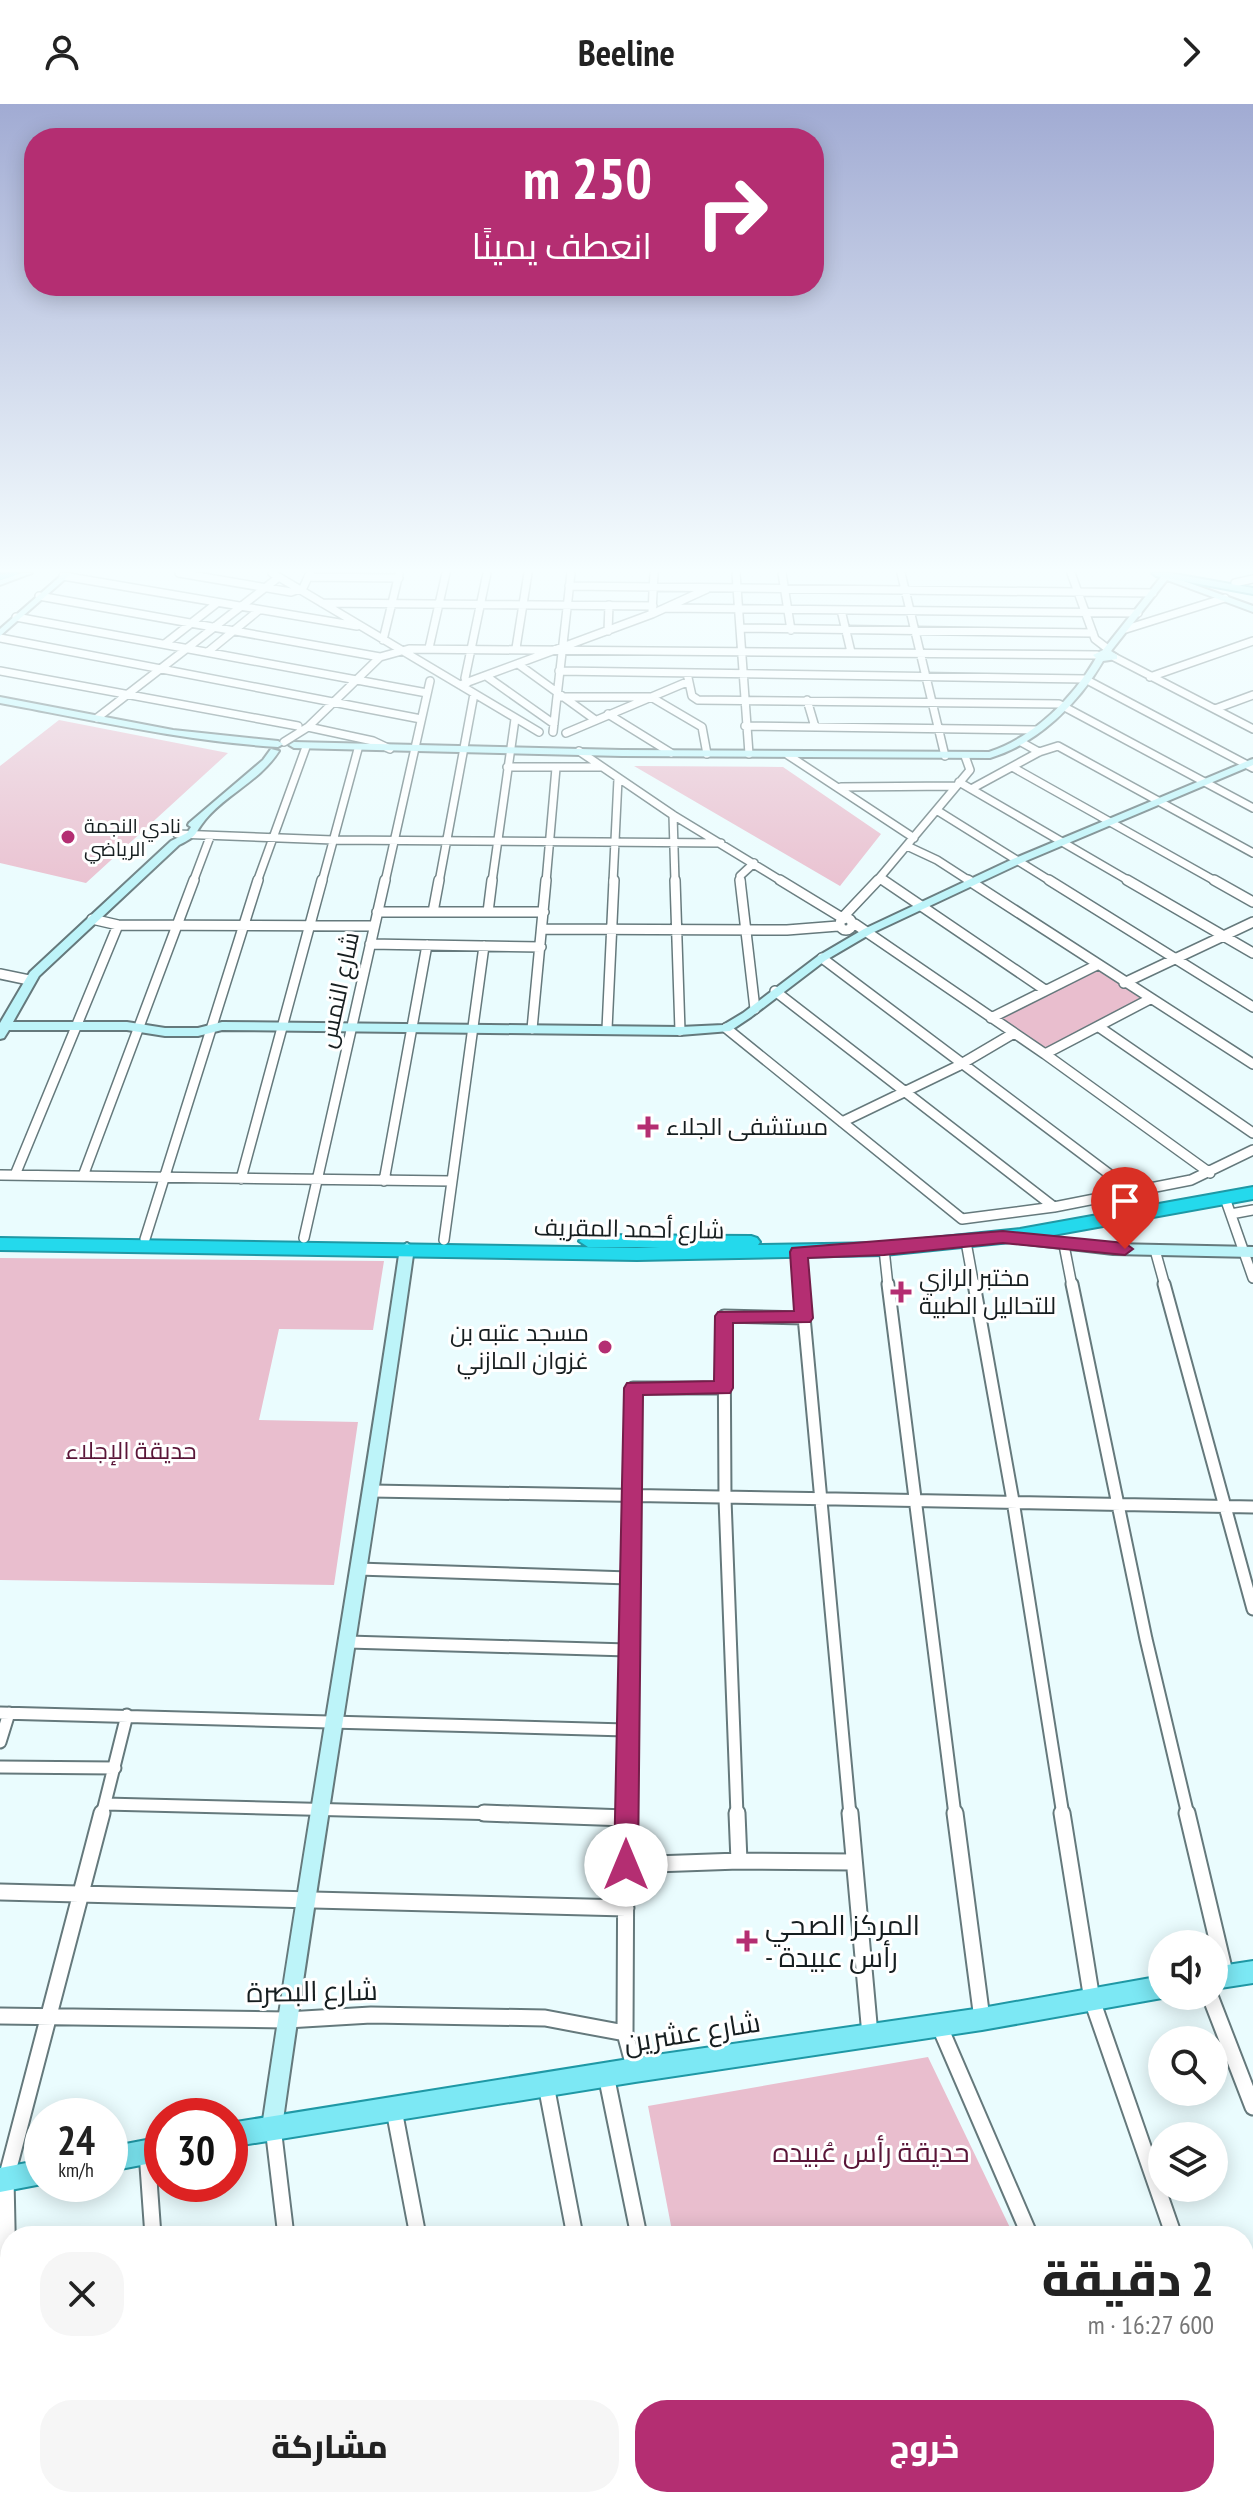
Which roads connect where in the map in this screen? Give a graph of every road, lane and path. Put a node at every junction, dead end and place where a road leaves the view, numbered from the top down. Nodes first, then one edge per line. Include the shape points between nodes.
1 (79, 685) edge
2 (139, 685) edge
3 (245, 685) edge
4 (352, 685) edge
5 (388, 685) edge
6 (429, 685) edge
7 (464, 685) edge
8 (498, 685) edge
9 (545, 685) edge
10 (559, 685) edge
11 (679, 685) edge
12 (688, 685) edge
13 (744, 685) edge
14 (928, 685) edge
15 (1080, 685) edge
16 (1097, 685) edge
17 (1167, 685) edge
18 (427, 693) junction
19 (128, 694) junction
20 (474, 694) junction
21 (1253, 695) edge
22 (559, 696) junction
23 (651, 697) junction
24 (745, 699) junction
25 (0, 700) edge
26 (807, 700) junction
27 (932, 700) junction
28 (335, 702) junction
29 (1065, 706) junction
30 (1215, 709) junction
31 (608, 714) junction
32 (97, 718) junction
33 (421, 719) junction
34 (515, 719) junction
35 (594, 719) junction
36 (745, 726) junction
37 (308, 727) junction
38 (815, 727) junction
39 (553, 728) junction
40 (938, 729) junction
41 (1253, 729) edge
42 (299, 730) junction
43 (1036, 730) junction
44 (539, 732) junction
45 (566, 733) junction
46 (511, 737) junction
47 (1021, 742) junction
48 (288, 747) junction
49 (358, 749) junction
50 (390, 749) junction
51 (413, 749) junction
52 (464, 750) junction
53 (509, 751) junction
54 (566, 751) junction
55 (579, 751) junction
56 (1039, 752) junction
57 (671, 753) junction
58 (707, 754) junction
59 (749, 754) junction
60 (788, 755) junction
61 (945, 756) junction
62 (965, 756) junction
63 (1251, 765) edge
64 (507, 767) junction
65 (601, 767) junction
66 (556, 768) junction
67 (1014, 768) junction
68 (618, 779) junction
69 (1206, 783) junction
70 (957, 784) junction
71 (839, 787) junction
72 (973, 788) junction
73 (1162, 802) junction
74 (1253, 808) edge
75 (938, 811) junction
76 (673, 815) junction
77 (1109, 823) junction
78 (192, 834) junction
79 (914, 838) junction
80 (271, 839) junction
81 (333, 840) junction
82 (392, 841) junction
83 (446, 841) junction
84 (498, 841) junction
85 (550, 841) junction
86 (1062, 841) junction
87 (614, 842) junction
88 (673, 842) junction
89 (721, 843) junction
90 (907, 846) junction
91 (1253, 853) edge
92 (1017, 861) junction
93 (754, 863) junction
94 (880, 878) junction
95 (971, 884) junction
96 (1253, 902) edge
97 (921, 907) junction
98 (377, 912) junction
99 (433, 912) junction
100 (488, 912) junction
101 (544, 912) junction
102 (92, 919) junction
103 (842, 921) junction
104 (1253, 922) edge
105 (118, 925) junction
106 (177, 926) junction
107 (309, 926) junction
108 (373, 926) junction
109 (243, 927) junction
110 (542, 929) junction
111 (677, 929) junction
112 (745, 929) junction
113 (611, 930) junction
114 (868, 931) junction
115 (1223, 936) junction
116 (370, 944) junction
117 (427, 945) junction
118 (484, 946) junction
119 (541, 947) junction
120 (1253, 953) edge
121 (822, 958) junction
122 (1174, 959) junction
123 (1097, 965) junction
124 (1, 976) edge
125 (29, 980) junction
126 (1124, 983) junction
127 (1045, 990) junction
128 (775, 991) junction
129 (1150, 999) junction
130 (1253, 1007) edge
131 (755, 1009) junction
132 (991, 1018) junction
133 (76, 1027) junction
134 (1099, 1027) junction
135 (138, 1028) junction
136 (211, 1028) junction
137 (282, 1028) junction
138 (352, 1028) junction
139 (726, 1028) junction
140 (1, 1029) edge
141 (413, 1029) junction
142 (471, 1029) junction
143 (532, 1029) junction
144 (607, 1029) junction
145 (680, 1031) junction
146 (1014, 1033) junction
147 (1045, 1054) junction
148 (962, 1064) junction
149 (1253, 1064) edge
150 (906, 1092) junction
151 (842, 1122) junction
152 (1253, 1133) edge
153 (1253, 1150) edge
154 (1210, 1173) junction
155 (0, 1175) edge
156 (15, 1175) junction
157 (83, 1176) junction
158 (163, 1178) junction
159 (241, 1179) junction
160 (317, 1180) junction
161 (384, 1181) junction
162 (451, 1181) junction
163 (1253, 1182) edge
164 (1133, 1192) junction
165 (1253, 1193) edge
166 (1228, 1206) junction
167 (1054, 1207) junction
168 (1253, 1210) edge
169 (0, 1236) edge
170 (1003, 1237) junction
171 (304, 1238) junction
172 (145, 1239) junction
173 (444, 1240) junction
174 (966, 1242) junction
175 (0, 1244) edge
176 (1064, 1245) junction
177 (596, 1247) junction
178 (407, 1248) junction
179 (884, 1249) junction
180 (1155, 1250) junction
181 (798, 1252) junction
182 (1249, 1252) edge
183 (1253, 1278) edge
184 (804, 1318) junction
185 (723, 1388) junction
186 (372, 1491) junction
187 (819, 1497) junction
188 (630, 1498) junction
189 (913, 1498) junction
190 (725, 1499) junction
191 (1013, 1501) junction
192 (1118, 1504) junction
193 (1225, 1506) junction
194 (1253, 1507) edge
195 (358, 1569) junction
196 (629, 1578) junction
197 (1253, 1609) edge
198 (348, 1642) junction
199 (628, 1650) junction
200 (4, 1713) edge
201 (127, 1715) junction
202 (335, 1721) junction
203 (626, 1730) junction
204 (0, 1742) edge
205 (0, 1767) edge
206 (115, 1768) junction
207 (105, 1804) junction
208 (319, 1807) junction
209 (626, 1818) junction
210 (739, 1861) junction
211 (853, 1862) junction
212 (626, 1865) junction
213 (0, 1892) edge
214 (81, 1894) junction
215 (305, 1899) junction
216 (626, 1908) junction
217 (1210, 1930) edge
218 (1253, 1972) edge
219 (1228, 1977) edge
220 (1148, 1990) edge
221 (1092, 2000) junction
222 (1215, 2010) edge
223 (0, 2016) edge
224 (51, 2017) junction
225 (982, 2019) junction
226 (287, 2020) junction
227 (939, 2025) junction
228 (625, 2033) junction
229 (870, 2035) junction
230 (635, 2070) junction
231 (606, 2075) junction
232 (546, 2084) junction
233 (1253, 2107) edge
234 (394, 2108) junction
235 (272, 2127) junction
236 (248, 2132) edge
237 (24, 2175) edge
238 (3, 2179) edge
239 (153, 2202) edge
240 (5, 2226) edge
241 (153, 2226) edge
242 (285, 2226) edge
243 (416, 2226) edge
244 (573, 2226) edge
245 (637, 2226) edge
246 (1026, 2226) edge
247 (1171, 2226) edge

1 - 19 street
2 - 19 street
3 - 28 street
4 - 28 street
5 - 18 street
6 - 18 street, شارع النمس
7 - 20 street
8 - 39 street
9 - 22 street
10 - 22 street
11 - 23 street
12 - 24 street via 695,699
13 - 24 street
14 - 27 street
15 - 29 street
16 - 63 street
17 - 30 street
18 - 33 street, شارع النمس
19 - 32 street
19 - 42 street
20 - 34 street
20 - 52 street
21 - 30 street
22 - 23 street
22 - 35 street
22 - 39 street
23 - 31 street
23 - 58 street via 702,727
24 - 26 street
24 - 36 street
25 - 32 street
26 - 27 street
26 - 38 street
27 - 29 street
27 - 40 street
28 - 33 street
28 - 37 street
29 - 43 street
29 - 69 street
30 - 41 street
31 - 35 street
31 - 57 street
32 - 48 street
33 - 51 street, شارع النمس
34 - 44 street
34 - 46 street
35 - 45 street
36 - 38 street
36 - 59 street
37 - 42 street
37 - 50 street
38 - 40 street
39 - 44 street
39 - 45 street
40 - 43 street
40 - 61 street
42 - 48 street
43 - 47 street
44 - 46 street
45 - 54 street
46 - 53 street
47 - 56 street
47 - 62 street via 997,754
48 - 49 street
48 - 78 street
48 - 80 street
49 - 50 street
49 - 81 street
50 - 51 street
51 - 52 street
51 - 82 street, شارع النمس
52 - 53 street
52 - 83 street
53 - 54 street
53 - 64 street
54 - 55 street
55 - 57 street
55 - 65 street
56 - 67 street
56 - 73 street via 1062,747
57 - 58 street
58 - 59 street
59 - 60 street
60 - 61 street
60 - 71 street
61 - 62 street
62 - 70 street via 970,770
63 - 69 street
64 - 66 street
64 - 84 street
65 - 66 street
65 - 68 street
66 - 85 street
67 - 72 street
67 - 77 street
68 - 76 street
68 - 87 street
69 - 73 street
69 - 74 street
70 - 71 street
70 - 72 street
70 - 75 street
71 - 79 street
72 - 86 street
73 - 77 street
73 - 91 street
75 - 79 street
75 - 92 street
76 - 88 street
76 - 89 street
77 - 86 street
77 - 96 street
78 - 80 street
78 - 102 street
78 - 106 street
79 - 90 street
80 - 81 street
80 - 109 street
81 - 82 street
81 - 107 street
82 - 83 street
82 - 98 street, شارع النمس
83 - 84 street
83 - 99 street
84 - 85 street
84 - 100 street
85 - 87 street
85 - 101 street
86 - 92 street
86 - 115 street
87 - 88 street
87 - 113 street
88 - 89 street
88 - 111 street
89 - 93 street
90 - 94 street
90 - 95 street
92 - 95 street
92 - 122 street
93 - 103 street
93 - 112 street via 740,876
94 - 97 street
94 - 103 street
95 - 97 street
95 - 123 street
97 - 114 street
97 - 127 street
98 - 99 street
98 - 108 street, شارع النمس
99 - 100 street
100 - 101 street
101 - 110 street
102 - 105 street
102 - 125 street
103 - 112 street
103 - 114 street
104 - 115 street
105 - 106 street
105 - 133 street
106 - 109 street
106 - 135 street
107 - 108 street
107 - 109 street
107 - 137 street
108 - 116 street, شارع النمس
109 - 136 street
110 - 113 street
110 - 119 street
111 - 112 street
111 - 113 street
111 - 145 street
112 - 131 street
113 - 144 street
114 - 121 street
114 - 132 street
115 - 120 street
115 - 122 street
116 - 117 street
116 - 138 street, شارع النمس
117 - 118 street
117 - 141 street
118 - 119 street
118 - 142 street
119 - 143 street
121 - 128 street
121 - 148 street
122 - 126 street
122 - 130 street
123 - 126 street
123 - 127 street
124 - 125 street
125 - 140 street
126 - 129 street
127 - 132 street
128 - 131 street
128 - 150 street
129 - 134 street
129 - 149 street
131 - 139 street
132 - 146 street
133 - 135 street
133 - 140 street
133 - 156 street
134 - 147 street
134 - 152 street
135 - 136 street
135 - 157 street
136 - 137 street
136 - 158 street
137 - 138 street
137 - 159 street
138 - 141 street
138 - 160 street, شارع النمس
139 - 145 street
139 - 151 street
141 - 142 street
141 - 161 street
142 - 143 street
142 - 162 street
143 - 144 street
144 - 145 street
146 - 147 street
146 - 148 street
147 - 154 street
148 - 150 street
148 - 164 street
150 - 151 street
150 - 167 street
151 - 167 street via 962,1219
153 - 154 street
154 - 164 street
155 - 156 street
156 - 157 street
157 - 158 street
158 - 159 street
158 - 172 street
159 - 160 street
160 - 161 street
160 - 171 street, شارع النمس
161 - 162 street
162 - 173 street
163 - 177 highway, شارع أحمد المقريف via 1049,1220 918,1236
164 - 167 street
165 - 166 highway, شارع أحمد المقريف
166 - 168 street
166 - 170 highway, شارع أحمد المقريف
166 - 182 street
169 - 172 highway, شارع أحمد المقريف
170 - 174 highway, شارع أحمد المقريف
170 - 176 street
171 - 172 highway, شارع أحمد المقريف
171 - 173 highway, شارع أحمد المقريف
173 - 177 highway, شارع أحمد المقريف
174 - 179 highway, شارع أحمد المقريف
174 - 191 street
175 - 178 highway, شارع أحمد المقريف
176 - 180 street
176 - 192 street
177 - 178 highway, شارع أحمد المقريف
177 - 181 highway, شارع أحمد المقريف
178 - 186 street
179 - 181 highway, شارع أحمد المقريف
179 - 189 street
180 - 182 street
180 - 193 street
181 - 184 street
182 - 183 street
184 - 185 street via 724,1316
184 - 187 street
185 - 188 street via 633,1388
185 - 190 street
186 - 188 street
186 - 195 street
187 - 189 street
187 - 190 street
187 - 211 street
188 - 190 street
188 - 196 street
189 - 191 street
189 - 225 street
190 - 210 street
191 - 192 street
191 - 221 street
192 - 193 street
192 - 217 street
193 - 194 street
193 - 197 street
195 - 196 street
195 - 198 street
196 - 199 street
198 - 199 street
198 - 202 street
199 - 203 street
200 - 201 street
200 - 204 street
201 - 202 street
201 - 206 street
202 - 203 street
202 - 208 street
203 - 209 street
205 - 206 street
206 - 207 street
207 - 208 street
207 - 214 street
208 - 209 street
208 - 215 street
209 - 212 street
210 - 211 street
210 - 212 street
211 - 229 street
212 - 216 street
213 - 214 street
214 - 215 street
214 - 224 street
215 - 216 street
215 - 226 street
216 - 228 street
218 - 219 main road
220 - 221 main road, شارع عشرين
221 - 225 main road, شارع عشرين
221 - 247 street
222 - 233 street
223 - 224 street, شارع البصرة
224 - 226 street, شارع البصرة
224 - 238 street
225 - 227 main road, شارع عشرين
226 - 228 street, شارع البصرة via 371,2015 545,2018
226 - 235 street
227 - 229 main road, شارع عشرين
227 - 246 street
228 - 230 street
229 - 230 main road, شارع عشرين
230 - 231 main road, شارع عشرين
231 - 232 main road, شارع عشرين
231 - 245 street
232 - 234 main road, شارع عشرين
232 - 244 street
234 - 235 main road, شارع عشرين
234 - 243 street
235 - 236 main road, شارع عشرين
235 - 242 street
237 - 238 main road
238 - 240 street
239 - 241 street

